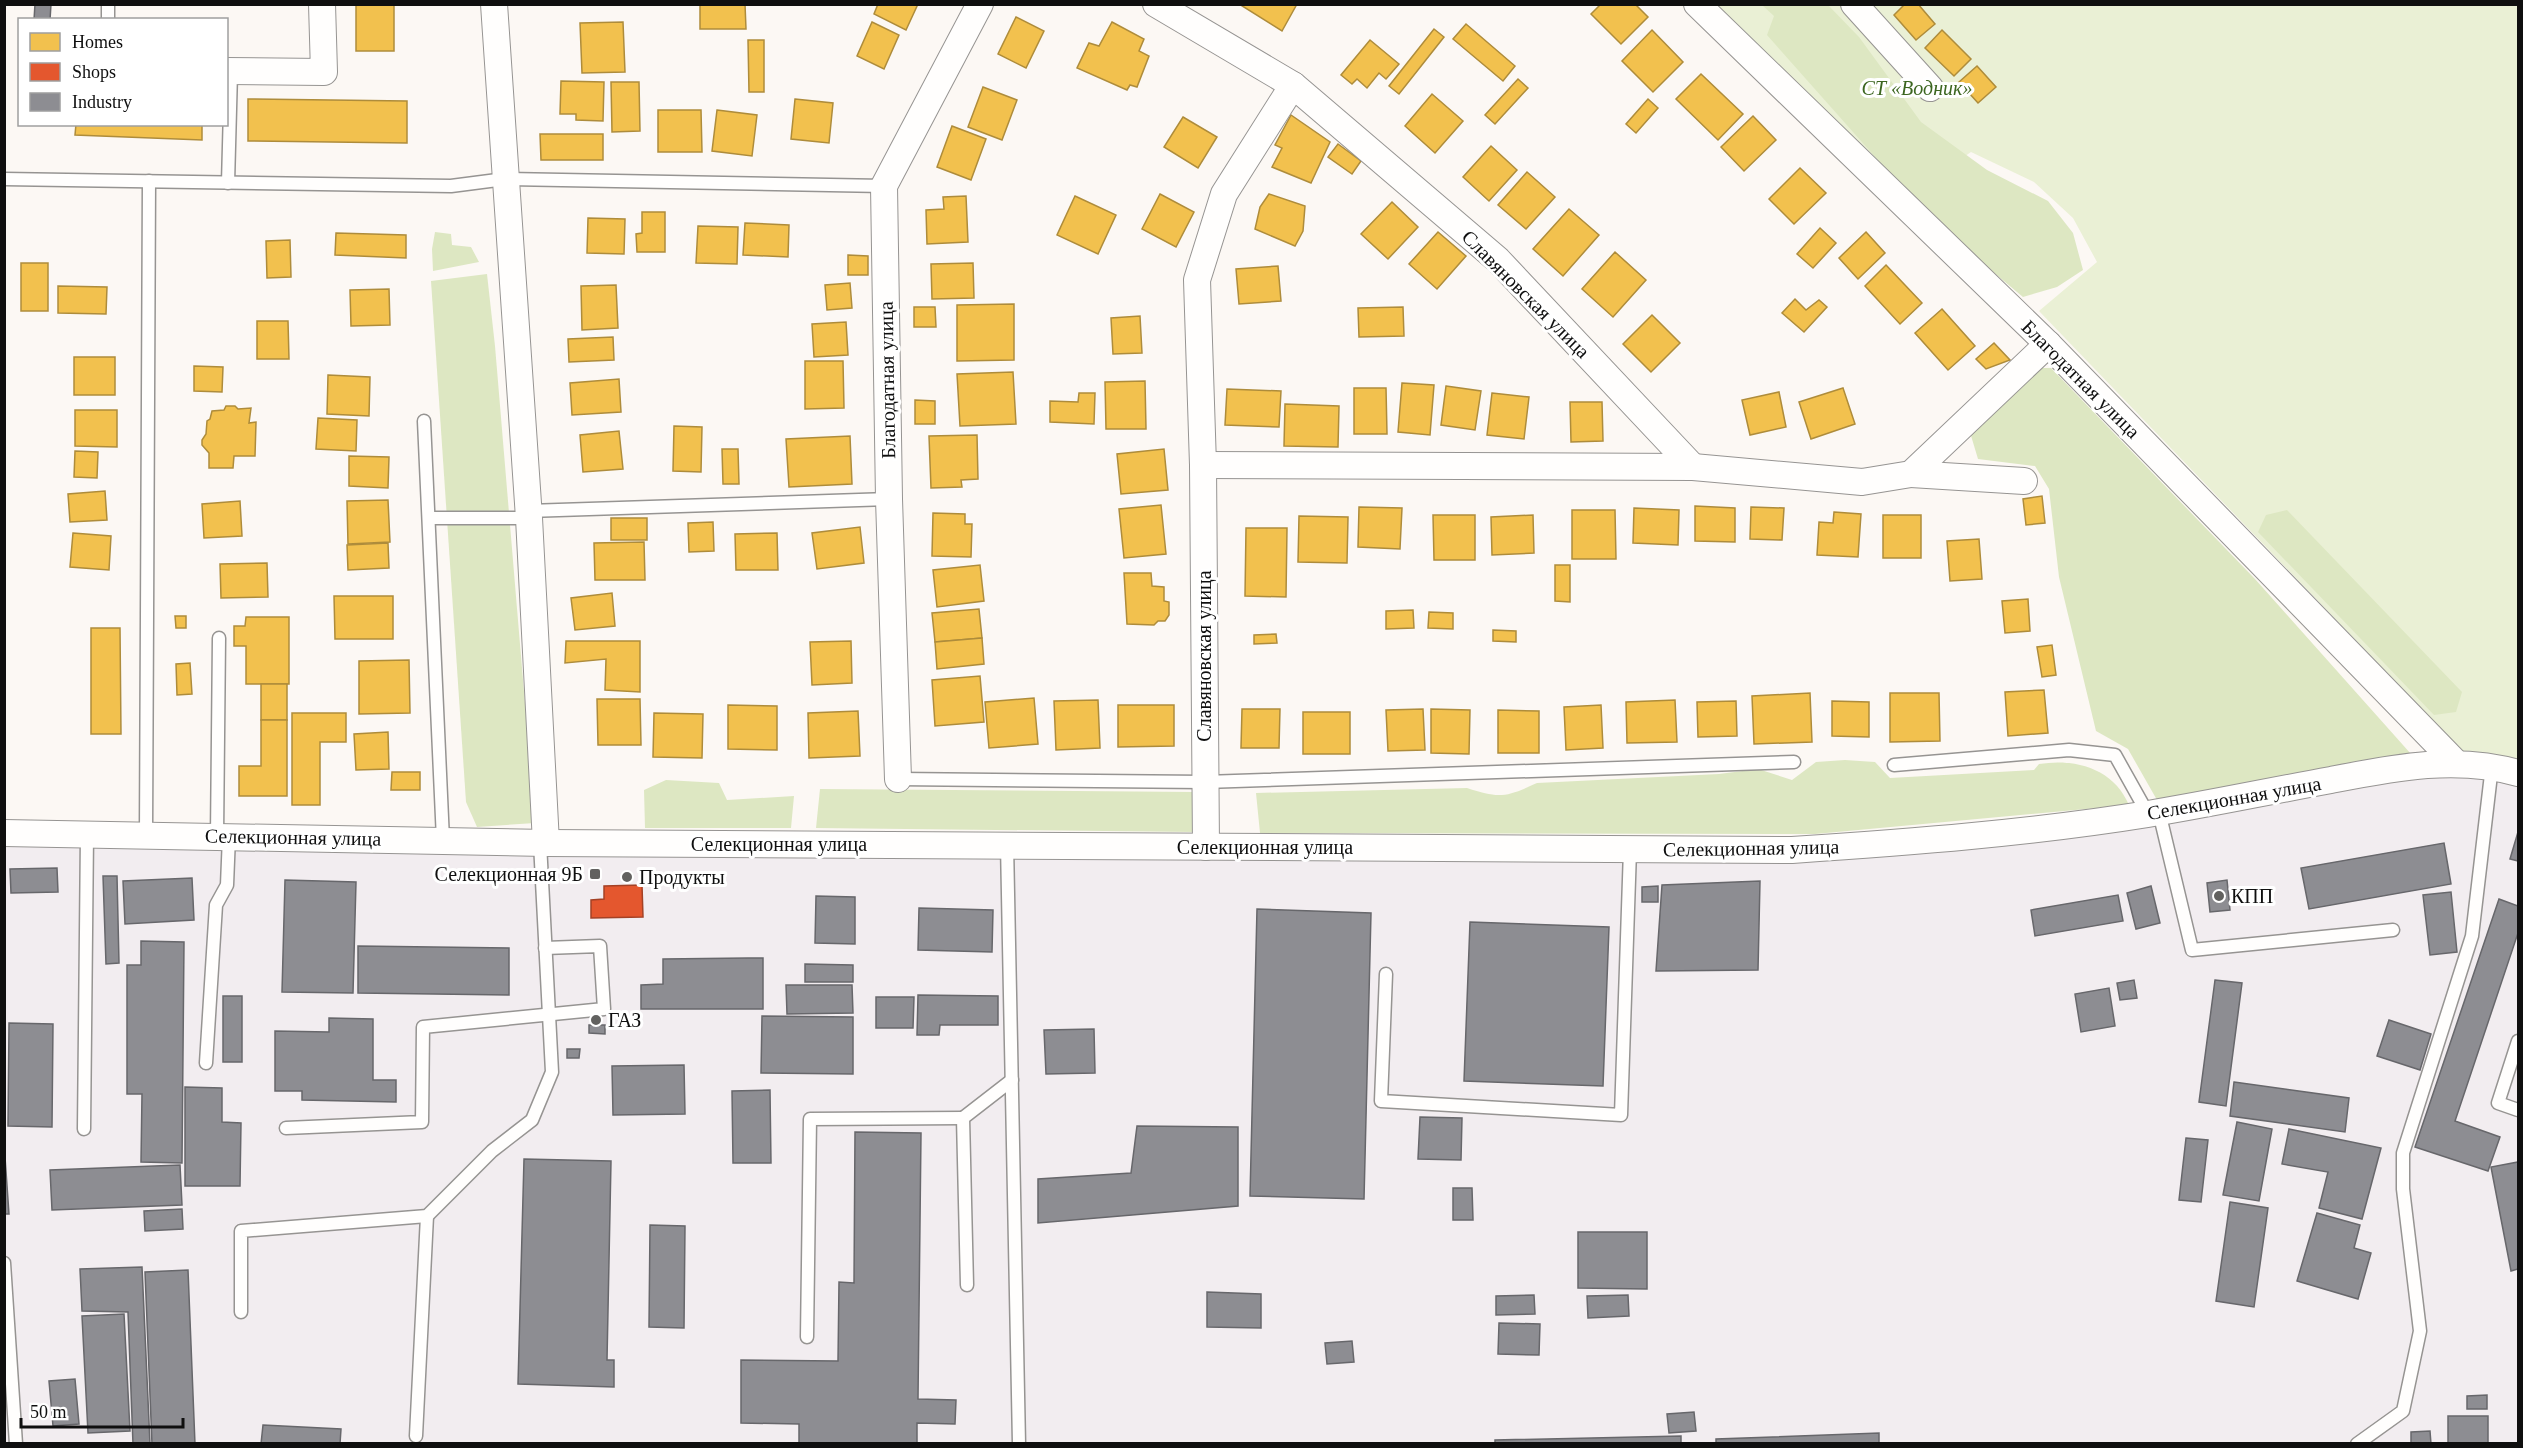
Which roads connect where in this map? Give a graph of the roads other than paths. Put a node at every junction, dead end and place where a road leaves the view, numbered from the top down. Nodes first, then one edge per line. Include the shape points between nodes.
1 (322, 4) edge
2 (494, 4) edge
3 (980, 4) edge
4 (1156, 4) edge
5 (1697, 4) edge
6 (1854, 4) edge
7 (229, 71) edge
8 (1293, 86) junction
9 (1930, 88) dead end
10 (4, 179) edge
11 (504, 179) junction
12 (149, 181) junction
13 (228, 183) junction
14 (884, 186) junction
15 (2048, 344) junction
16 (424, 421) dead end
17 (1203, 465) junction
18 (1693, 466) junction
19 (1911, 474) junction
20 (2024, 482) dead end
21 (889, 499) junction
22 (528, 514) junction
23 (429, 518) junction
24 (219, 638) dead end
25 (1794, 762) dead end
26 (2456, 763) junction
27 (1894, 765) dead end
28 (2492, 766) junction
29 (2518, 773) edge
30 (898, 779) joint
31 (1205, 782) junction
32 (2154, 813) junction
33 (4, 833) edge
34 (87, 834) junction
35 (146, 834) junction
36 (223, 836) junction
37 (443, 840) junction
38 (543, 843) junction
39 (1007, 844) junction
40 (1206, 847) junction
41 (1630, 850) junction
42 (2393, 930) dead end
43 (545, 948) junction
44 (1386, 974) dead end
45 (549, 1013) junction
46 (2518, 1041) edge
47 (206, 1064) dead end
48 (1012, 1080) junction
49 (2518, 1110) edge
50 (963, 1118) junction
51 (286, 1128) dead end
52 (84, 1129) dead end
53 (427, 1216) junction
54 (4, 1263) edge
55 (967, 1285) dead end
56 (241, 1312) dead end
57 (807, 1337) dead end
58 (416, 1436) dead end
59 (16, 1443) edge
60 (1019, 1443) edge
61 (2357, 1443) edge

1 - 7 street via 324,72
2 - 11 street
3 - 14 street, Благодатная улица
4 - 8 street, Славяновская улица
5 - 15 street, Благодатная улица
6 - 9 street
7 - 13 lane
8 - 17 street, Славяновская улица via 1224,194 1197,280
8 - 18 street, Славяновская улица via 1498,260
10 - 12 lane
11 - 13 lane via 451,186
11 - 14 lane
11 - 22 street
12 - 13 lane
12 - 35 lane
14 - 21 street, Благодатная улица
15 - 19 street
15 - 26 street, Благодатная улица
16 - 23 lane
17 - 18 street
17 - 31 street, Славяновская улица
18 - 19 street via 1862,482
19 - 20 street
21 - 22 lane
21 - 30 street, Благодатная улица
22 - 23 lane
22 - 38 street
23 - 37 lane
24 - 36 lane
25 - 31 lane
26 - 28 street, Селекционная улица
26 - 32 street, Селекционная улица via 2395,768
27 - 32 lane via 2069,750 2115,755
28 - 29 street, Селекционная улица
28 - 61 lane via 2472,936 2403,1153 2403,1189 2420,1331 2403,1410
30 - 31 lane
31 - 40 street, Славяновская улица
32 - 41 street, Селекционная улица via 1954,839 1792,850
32 - 42 lane via 2192,950
33 - 34 street, Селекционная улица
34 - 35 street, Селекционная улица
34 - 52 lane
35 - 36 street, Селекционная улица
36 - 37 street, Селекционная улица
36 - 47 lane via 227,885 216,905
37 - 38 street, Селекционная улица
38 - 39 street, Селекционная улица
38 - 43 lane
39 - 40 street, Селекционная улица
39 - 48 lane
40 - 41 street, Селекционная улица
41 - 44 lane via 1620,1115 1381,1101
43 - 45 lane
43 - 45 lane via 600,946 604,1009
45 - 51 lane via 423,1027 422,1122
45 - 53 lane via 552,1072 532,1120 492,1151
46 - 49 lane via 2498,1103
48 - 50 lane
48 - 60 lane
50 - 55 lane
50 - 57 lane via 810,1119
53 - 56 lane via 241,1231
53 - 58 lane
54 - 59 lane

